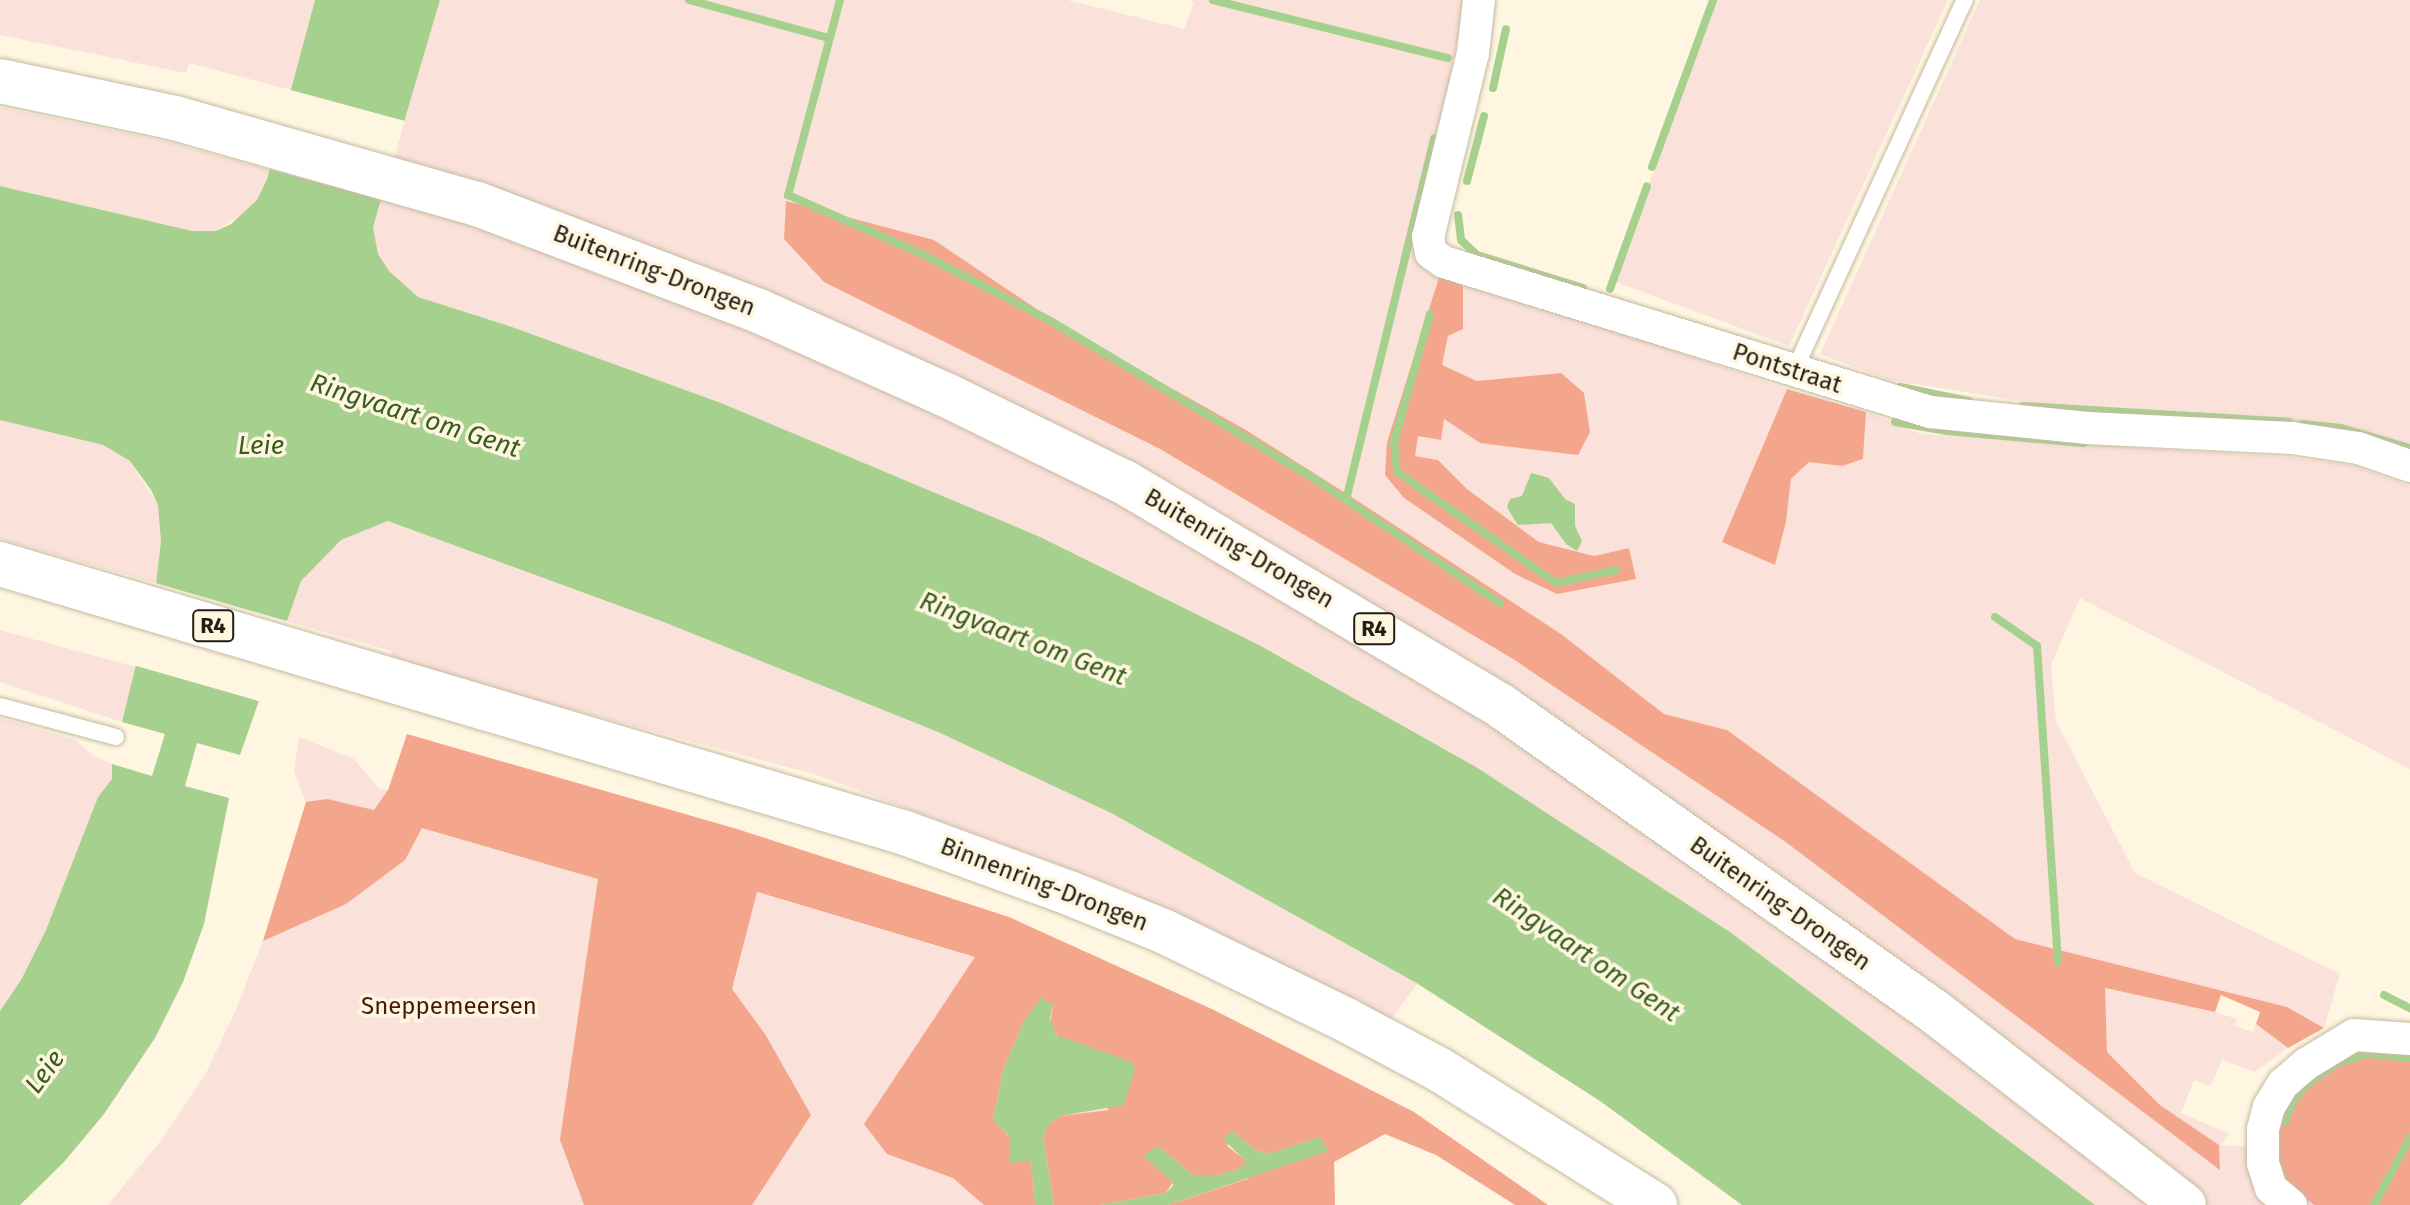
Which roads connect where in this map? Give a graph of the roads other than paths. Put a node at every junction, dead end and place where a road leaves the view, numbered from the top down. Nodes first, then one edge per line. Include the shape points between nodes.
1 (1479, 0) edge
2 (1965, 0) edge
3 (0, 81) edge
4 (1794, 371) junction
5 (2410, 466) edge
6 (0, 564) edge
7 (0, 706) edge
8 (116, 737) dead end
9 (2410, 1039) edge
10 (1614, 1188) edge
11 (1655, 1205) edge
12 (2184, 1205) edge
13 (2291, 1205) edge

1 - 4 street, Pontstraat via 1473,53 1428,237 1431,253 1444,262
2 - 4 lane
3 - 12 highway, Buitenring-Drongen / R4 via 175,118 477,204 759,311 1124,482 1501,706 1935,1012
4 - 5 street, Pontstraat via 1930,412 2087,428 2292,438 2358,448
6 - 10 highway, Binnenring-Drongen / R4 via 905,833 1163,931 1440,1070
7 - 8 lane
9 - 13 street via 2354,1035 2283,1084 2263,1129 2263,1163 2271,1188
10 - 11 highway, Binnenring-Drongen / R4

